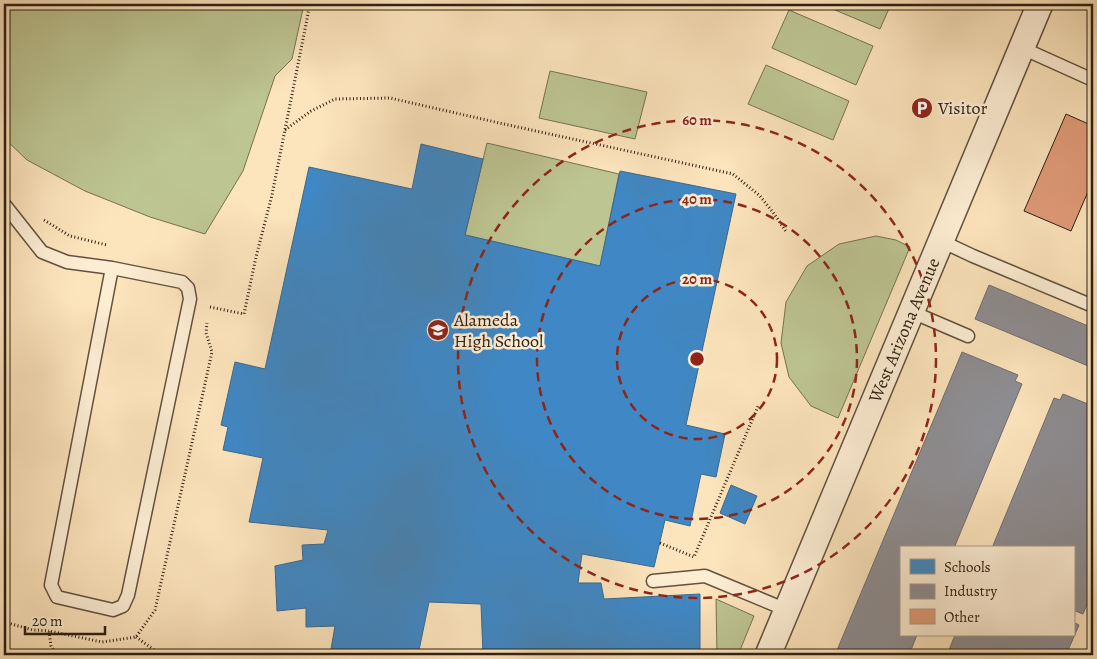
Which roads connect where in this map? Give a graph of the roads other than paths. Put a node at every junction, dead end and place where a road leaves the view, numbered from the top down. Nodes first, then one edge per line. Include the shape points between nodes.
1 (1040, 4) edge
2 (1022, 48) junction
3 (1093, 80) edge
4 (4, 204) edge
5 (941, 242) junction
6 (112, 268) junction
7 (1093, 306) edge
8 (912, 312) junction
9 (968, 336) dead end
10 (653, 580) dead end
11 (787, 610) junction
12 (768, 655) edge

1 - 2 street, West Arizona Avenue
2 - 3 lane
2 - 5 street, West Arizona Avenue
4 - 6 lane via 42,252 66,262
5 - 7 lane
5 - 8 street, West Arizona Avenue
6 - 6 lane via 51,585 57,597 113,610 123,606 128,595 190,299 188,288 182,282
8 - 9 lane
8 - 11 street, West Arizona Avenue
10 - 11 lane via 705,576
11 - 12 street, West Arizona Avenue

